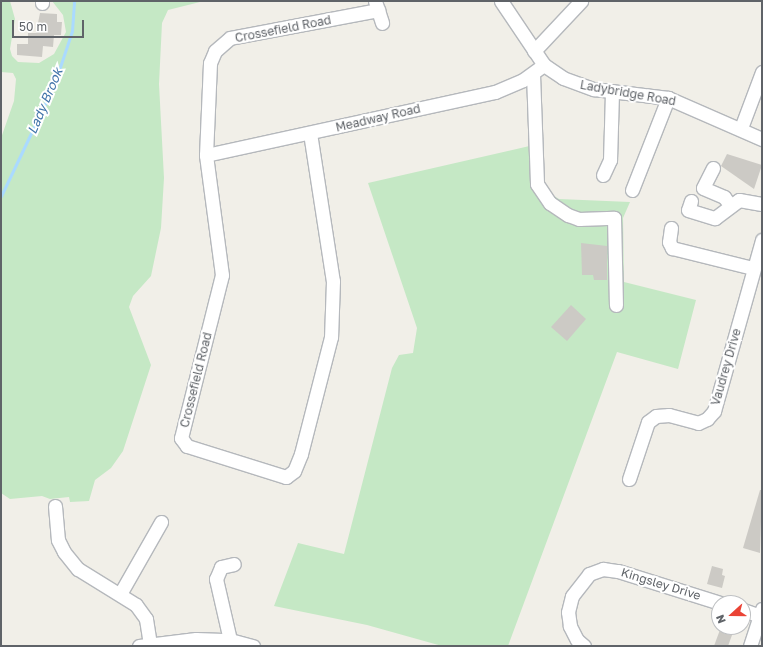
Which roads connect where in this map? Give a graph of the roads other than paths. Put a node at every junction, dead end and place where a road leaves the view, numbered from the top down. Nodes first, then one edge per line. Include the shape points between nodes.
1 (501, 1) edge
2 (581, 1) edge
3 (376, 5) edge
4 (382, 23) dead end
5 (534, 51) junction
6 (544, 65) junction
7 (762, 72) edge
8 (532, 74) junction
9 (612, 91) junction
10 (668, 98) junction
11 (741, 128) junction
12 (310, 133) junction
13 (762, 139) edge
14 (206, 155) junction
15 (713, 168) dead end
16 (603, 175) dead end
17 (632, 190) dead end
18 (691, 201) dead end
19 (762, 204) edge
20 (731, 206) junction
21 (671, 228) dead end
22 (762, 240) edge
23 (753, 268) junction
24 (616, 305) dead end
25 (629, 479) dead end
26 (55, 506) dead end
27 (161, 522) dead end
28 (234, 564) dead end
29 (120, 594) junction
30 (711, 600) edge
31 (751, 611) edge
32 (761, 612) edge
33 (230, 640) junction
34 (145, 645) edge
35 (253, 646) edge
36 (584, 646) edge
37 (750, 646) edge

1 - 5 street, Ladybridge Road
2 - 5 street
3 - 4 street, Crossefield Road
3 - 14 street, Crossefield Road via 230,38 214,51 210,63
5 - 6 street, Ladybridge Road
6 - 8 street, Meadway Road
6 - 9 street, Ladybridge Road via 577,84
7 - 11 street
8 - 12 street, Meadway Road via 495,92
8 - 24 street via 537,184 550,203 568,215 579,219 614,218
9 - 10 street, Ladybridge Road
9 - 16 street via 610,160
10 - 11 street, Ladybridge Road
10 - 17 street
11 - 13 street, Ladybridge Road
12 - 14 street, Meadway Road
12 - 14 street, Crossefield Road via 333,281 331,337 301,454 294,471 286,477 187,446 181,438 222,275
15 - 20 street via 703,188 724,197
18 - 20 street via 688,210 715,218 724,214
19 - 20 street via 739,200
21 - 23 street via 669,242 672,248
22 - 23 street, Vaudrey Drive
23 - 25 street, Vaudrey Drive via 714,411 698,424 669,415 656,416 648,422
26 - 29 street via 58,540 70,561
27 - 29 street
28 - 33 street via 221,567 216,579
29 - 34 street via 142,611
30 - 36 street, Kingsley Drive via 618,571 603,569 589,574 572,596 568,612 576,640
31 - 32 street
32 - 37 street
33 - 34 street via 196,639
33 - 35 street

